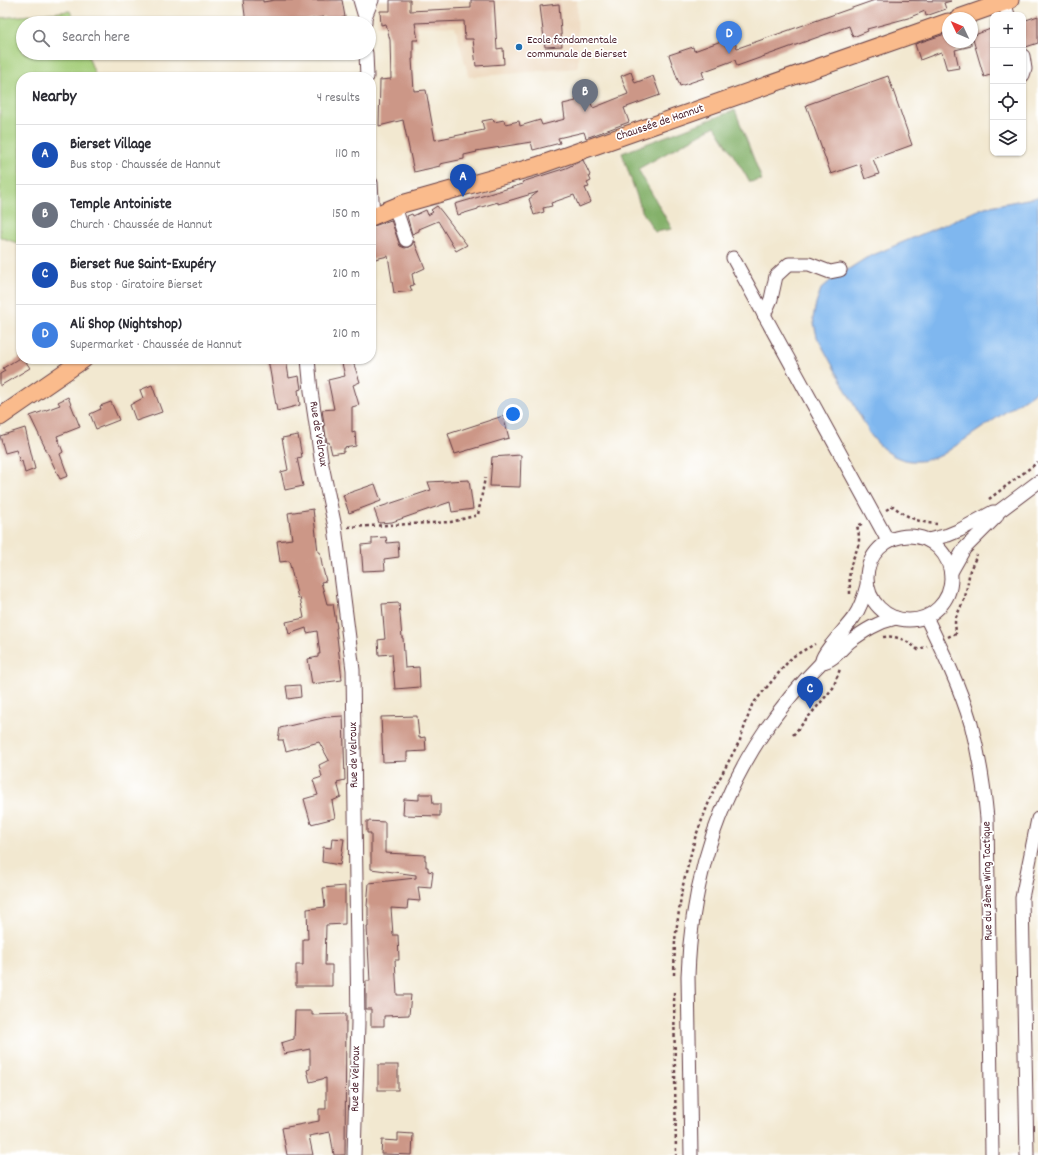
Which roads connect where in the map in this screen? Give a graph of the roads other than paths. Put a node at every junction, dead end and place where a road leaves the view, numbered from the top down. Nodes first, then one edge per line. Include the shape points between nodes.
1 (360, 0) edge
2 (372, 0) edge
3 (1007, 6) edge
4 (978, 13) edge
5 (364, 16) edge
6 (366, 16) edge
7 (942, 24) edge
8 (366, 60) edge
9 (367, 72) edge
10 (395, 207) junction
11 (376, 215) edge
12 (406, 240) dead end
13 (734, 258) dead end
14 (840, 270) dead end
15 (764, 315) junction
16 (77, 364) edge
17 (308, 364) edge
18 (0, 417) edge
19 (1038, 482) edge
20 (998, 512) junction
21 (928, 540) junction
22 (888, 541) junction
23 (951, 572) junction
24 (867, 585) junction
25 (926, 617) junction
26 (896, 618) junction
27 (822, 662) junction
28 (1038, 820) edge
29 (354, 1155) edge
30 (691, 1155) edge
31 (992, 1155) edge
32 (1027, 1155) edge

1 - 5 street
2 - 6 street
3 - 4 main road
7 - 10 main road, Chaussée de Hannut via 536,166
8 - 9 street
10 - 11 main road, Chaussée de Hannut
10 - 12 street
13 - 15 street
14 - 15 street via 830,272 809,264 789,264 776,276
15 - 22 street
16 - 18 main road
17 - 29 street, Rue de Velroux via 322,465 335,527 353,670 358,1023
19 - 20 street
20 - 21 street via 993,512 948,535
20 - 23 street via 964,549
21 - 22 street via 908,536
21 - 23 street via 939,548 947,559
22 - 24 street via 873,555
23 - 25 street via 946,598
24 - 26 street via 877,606
24 - 27 street via 855,616 825,653
25 - 26 street via 916,620
25 - 31 street, Rue du 3ème Wing Tactique via 965,706 984,788 988,847
26 - 27 street via 882,621
27 - 30 street via 784,704 748,757 722,809 705,857 689,947
28 - 32 street via 1022,898

